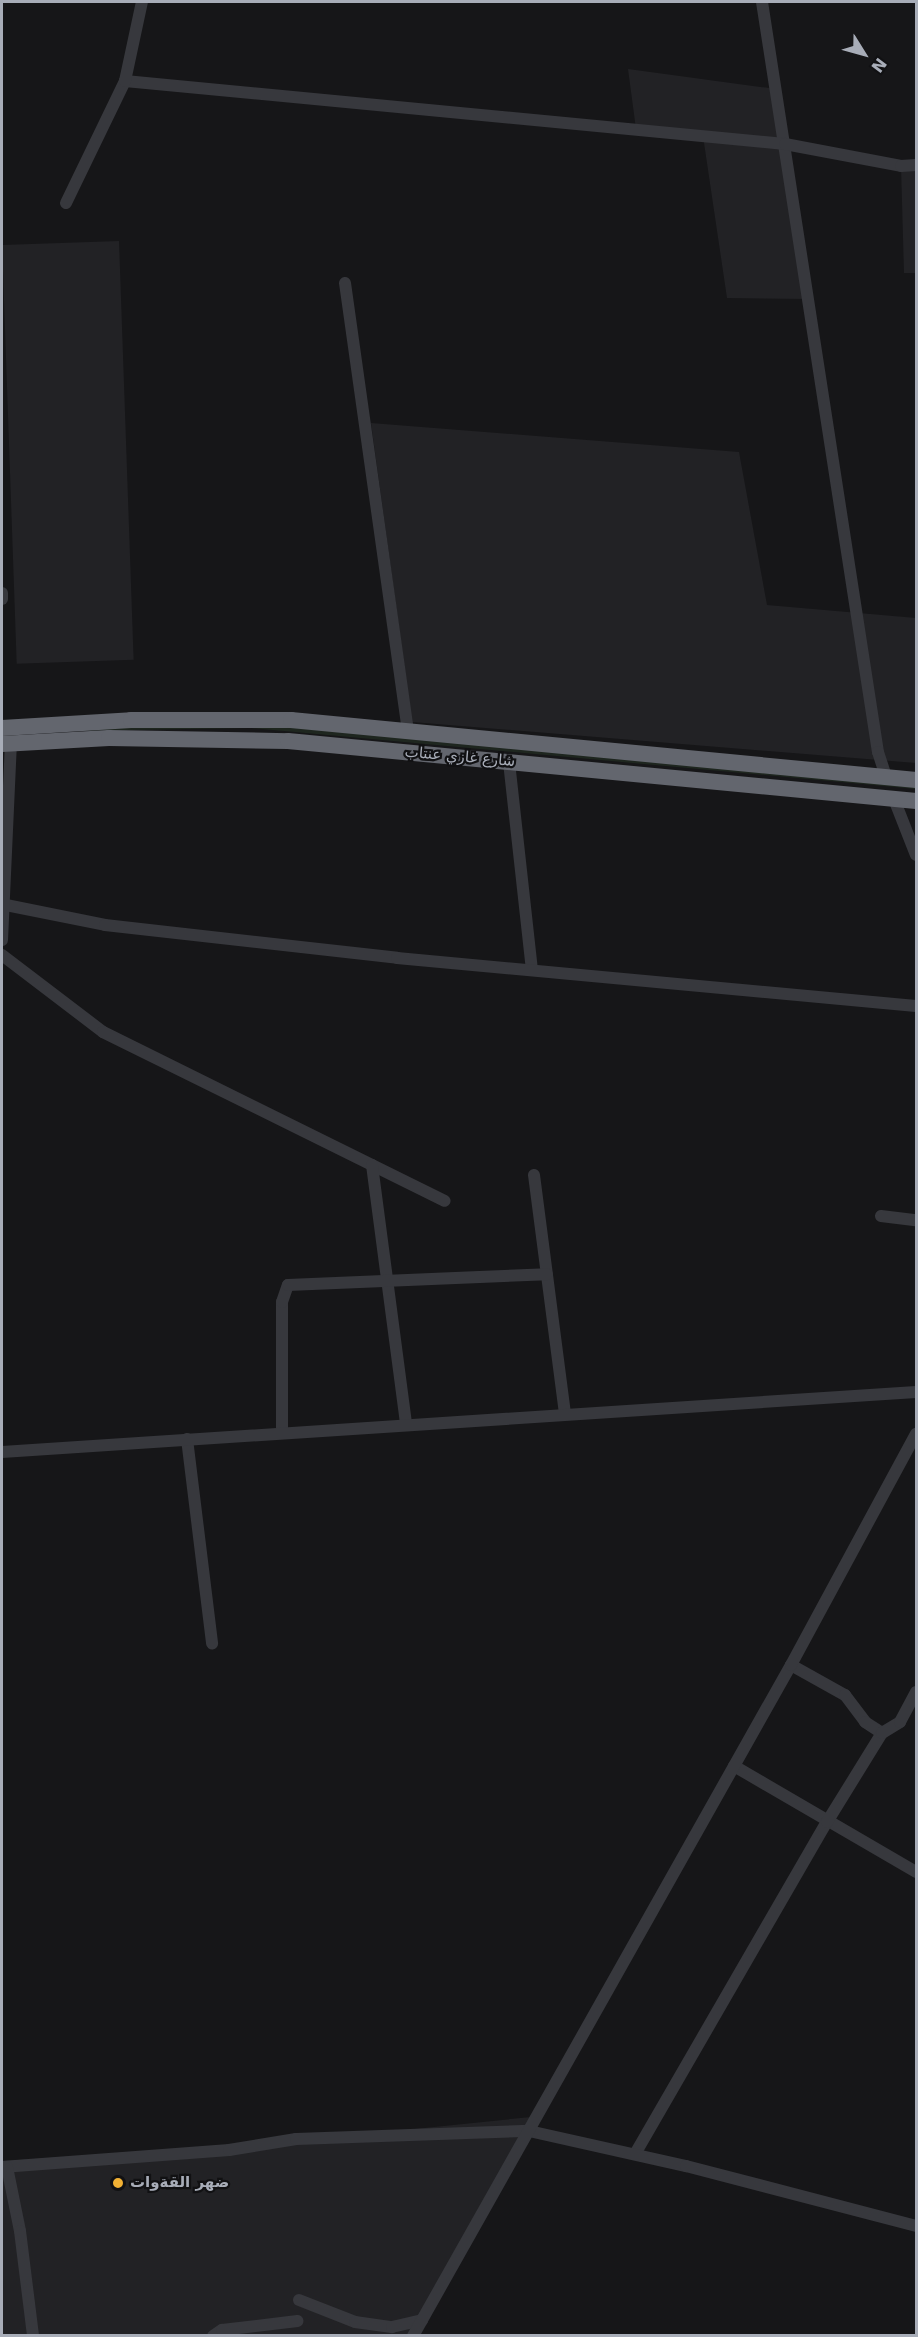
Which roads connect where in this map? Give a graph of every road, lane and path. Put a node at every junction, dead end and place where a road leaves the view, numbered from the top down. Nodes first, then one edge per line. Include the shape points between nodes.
1 (142, 2) edge
2 (762, 2) edge
3 (125, 81) junction
4 (785, 144) junction
5 (916, 165) edge
6 (66, 203) dead end
7 (345, 283) dead end
8 (2, 593) edge
9 (2, 599) edge
10 (2, 728) edge
11 (408, 731) junction
12 (6, 744) edge
13 (509, 762) junction
14 (886, 777) junction
15 (916, 780) edge
16 (894, 799) junction
17 (916, 801) edge
18 (916, 855) edge
19 (6, 905) junction
20 (2, 940) edge
21 (2, 955) edge
22 (532, 970) junction
23 (916, 1006) edge
24 (372, 1165) junction
25 (534, 1175) dead end
26 (445, 1201) dead end
27 (881, 1216) dead end
28 (916, 1220) edge
29 (547, 1274) junction
30 (387, 1279) junction
31 (916, 1392) edge
32 (565, 1414) junction
33 (406, 1424) junction
34 (282, 1432) junction
35 (915, 1438) edge
36 (187, 1439) junction
37 (2, 1452) edge
38 (212, 1643) dead end
39 (791, 1665) junction
40 (916, 1692) edge
41 (882, 1733) junction
42 (734, 1766) junction
43 (827, 1821) junction
44 (916, 1872) edge
45 (529, 2132) junction
46 (635, 2154) junction
47 (4, 2167) edge
48 (916, 2226) edge
49 (298, 2300) dead end
50 (422, 2320) junction
51 (297, 2321) dead end
52 (33, 2336) edge
53 (213, 2336) edge
54 (413, 2336) edge

1 - 3 street
2 - 4 street
3 - 4 street
3 - 6 street
4 - 5 street via 901,166
4 - 14 street via 874,729
7 - 11 street
8 - 9 street
10 - 11 highway via 131,720 291,720
11 - 14 highway
12 - 13 highway, شارع غازي عنتاب via 109,738 288,741
12 - 19 street
13 - 16 highway, شارع غازي عنتاب
13 - 22 street
14 - 15 highway
16 - 17 highway, شارع غازي عنتاب
16 - 18 street
19 - 20 street
19 - 22 street via 105,925
21 - 24 street via 104,1032
22 - 23 street
24 - 26 street
24 - 30 street
25 - 29 street
27 - 28 street
29 - 30 street
29 - 32 street
30 - 33 street
30 - 34 street via 298,1281 283,1291
31 - 32 street
32 - 33 street
33 - 34 street
34 - 36 street
35 - 39 street
36 - 37 street
36 - 38 street
39 - 41 street via 845,1695 866,1722
39 - 42 street
40 - 41 street via 900,1722
41 - 43 street
42 - 43 street
42 - 45 street
43 - 44 street
43 - 46 street
45 - 46 street
45 - 47 street via 296,2139 229,2150
45 - 50 street
46 - 48 street
47 - 52 street via 20,2231
49 - 50 street via 355,2322 392,2327
50 - 54 street
51 - 53 street via 222,2330

